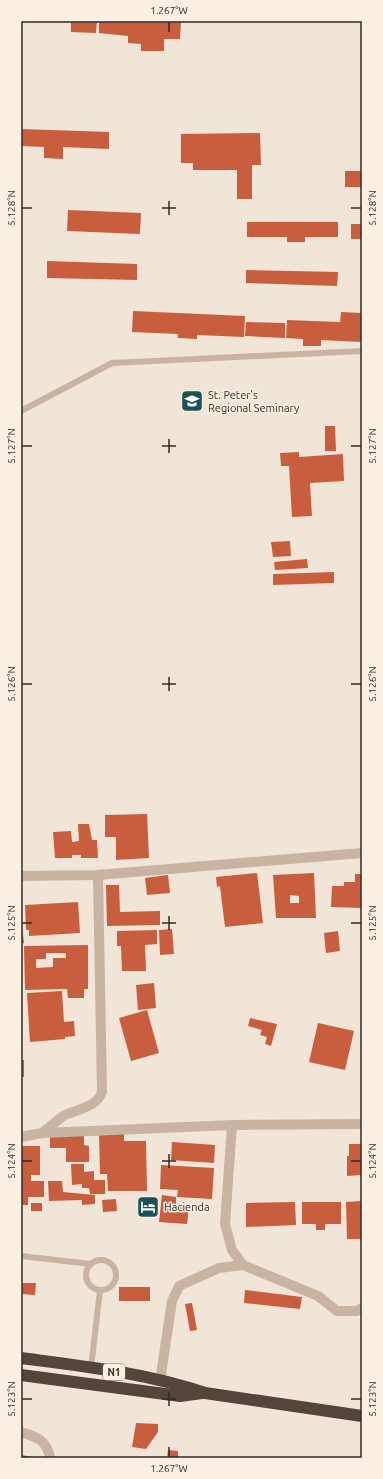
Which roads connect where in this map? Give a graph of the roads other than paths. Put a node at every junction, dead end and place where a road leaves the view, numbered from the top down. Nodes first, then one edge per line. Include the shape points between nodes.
1 (362, 351) edge
2 (21, 411) edge
3 (362, 853) edge
4 (98, 875) junction
5 (21, 876) edge
6 (362, 1124) edge
7 (232, 1126) junction
8 (42, 1133) junction
9 (21, 1137) edge
10 (21, 1256) edge
11 (91, 1264) junction
12 (243, 1265) junction
13 (100, 1290) junction
14 (362, 1308) edge
15 (21, 1358) edge
16 (91, 1368) junction
17 (21, 1375) edge
18 (160, 1381) junction
19 (205, 1393) junction
20 (362, 1416) edge
21 (21, 1432) edge
22 (50, 1458) edge

1 - 2 lane via 112,363
3 - 4 street
4 - 5 street
4 - 8 street via 102,1092 95,1102 64,1116
6 - 7 street
7 - 8 street
7 - 12 street via 226,1224 232,1250
8 - 9 street
10 - 11 lane
11 - 13 lane via 86,1275 87,1280 90,1285
11 - 13 lane via 108,1262 115,1271 115,1282
12 - 14 street via 318,1296 336,1311 357,1311
12 - 18 street via 219,1268 179,1286 172,1301
13 - 16 lane
15 - 16 highway, N1
16 - 18 highway, N1
17 - 19 highway, N1 via 180,1396
18 - 19 highway, N1
19 - 20 highway, N1
21 - 22 street via 36,1437 48,1448

